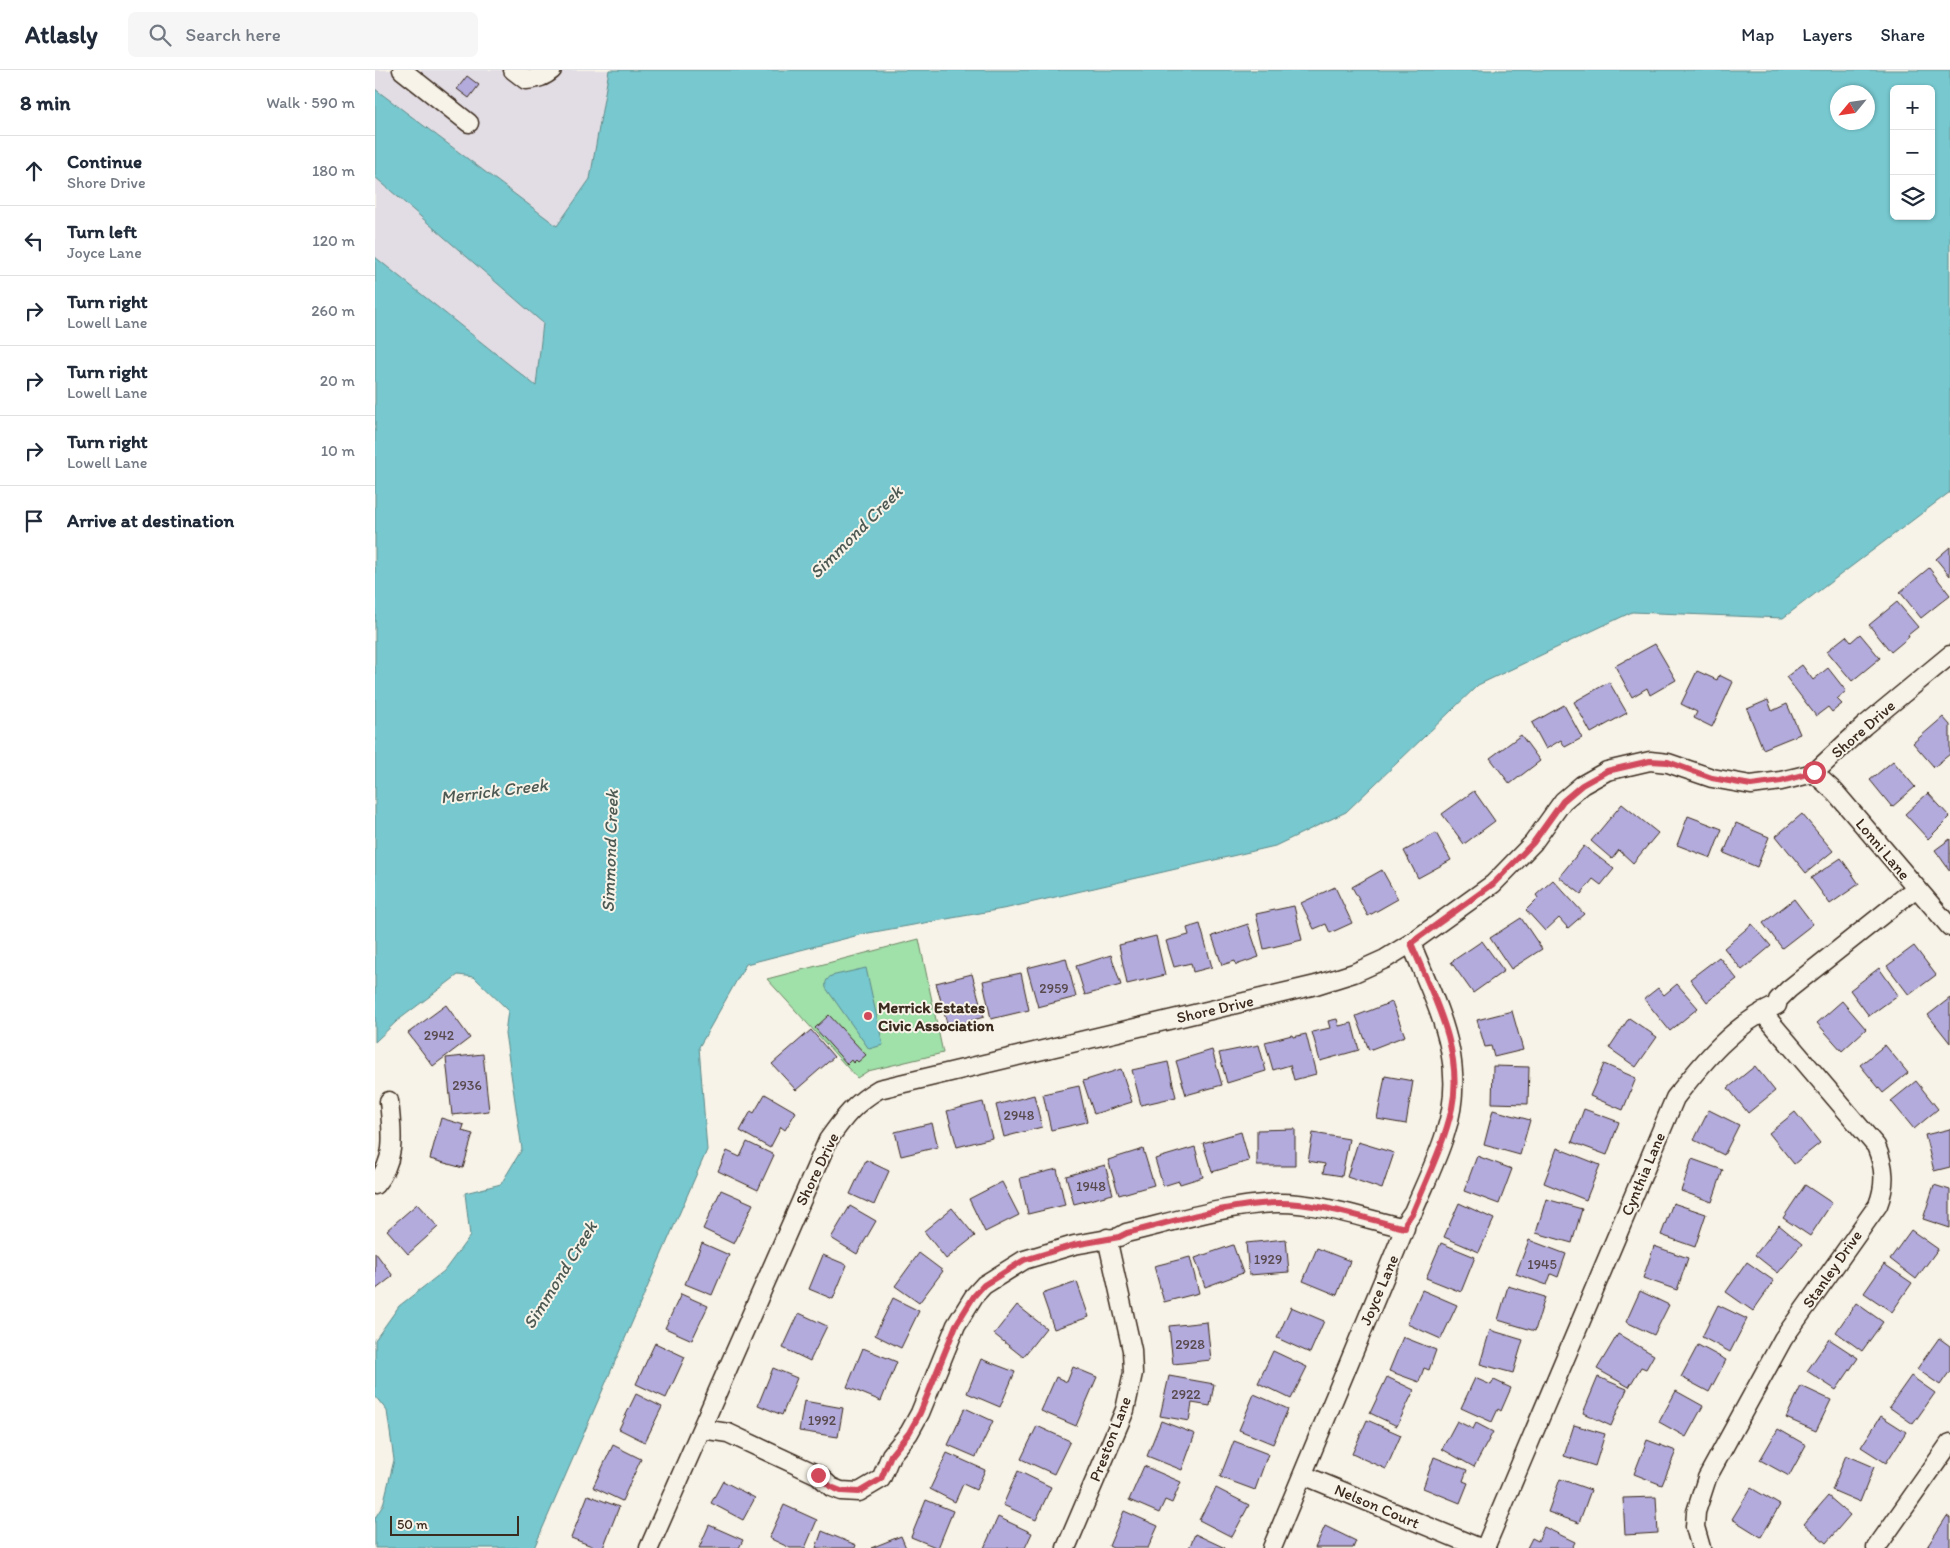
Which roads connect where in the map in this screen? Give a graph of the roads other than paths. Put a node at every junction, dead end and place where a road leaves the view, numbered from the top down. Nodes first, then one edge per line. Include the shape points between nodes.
1 (402, 70) edge
2 (513, 70) edge
3 (552, 70) edge
4 (469, 123) dead end
5 (1950, 654) edge
6 (1814, 772) junction
7 (1916, 888) junction
8 (1950, 927) edge
9 (1411, 943) junction
10 (1762, 1012) junction
11 (389, 1101) dead end
12 (375, 1185) edge
13 (1405, 1228) junction
14 (1107, 1238) junction
15 (702, 1429) junction
16 (1950, 1443) edge
17 (1303, 1475) junction
18 (649, 1548) edge
19 (1066, 1548) edge
20 (1272, 1548) edge
21 (1480, 1548) edge
22 (1485, 1548) edge
23 (1701, 1548) edge
24 (1875, 1548) edge

1 - 4 street
2 - 3 street via 526,80 537,79
5 - 6 street, Shore Drive
6 - 7 street, Lonni Lane via 1835,792
6 - 9 street, Shore Drive via 1751,785 1712,778 1668,762 1650,761 1607,771 1582,785 1563,801 1533,843 1493,884
7 - 8 street, Lonni Lane
7 - 10 street, Cynthia Lane via 1789,989 1777,1005
9 - 13 street, Joyce Lane via 1447,1032 1454,1084 1445,1134
9 - 15 street, Shore Drive via 1354,973 1316,985 879,1089 863,1099 846,1114 828,1140
10 - 22 street, Cynthia Lane via 1704,1060 1675,1098
10 - 23 street, Stanley Drive via 1876,1146 1882,1160 1883,1191 1878,1205 1783,1339 1707,1478 1696,1512 1695,1527
11 - 12 street via 392,1128 390,1160
13 - 14 street via 1317,1207 1278,1203 1231,1207
13 - 17 street, Joyce Lane
14 - 15 street via 1024,1260 984,1285 956,1325 909,1433 891,1455 881,1479 859,1492 831,1487 818,1475 728,1433
14 - 19 street, Preston Lane via 1132,1350 1133,1373 1125,1410
15 - 18 street, Shore Drive
16 - 24 street
17 - 20 street, Joyce Lane
17 - 21 street, Nelson Court

